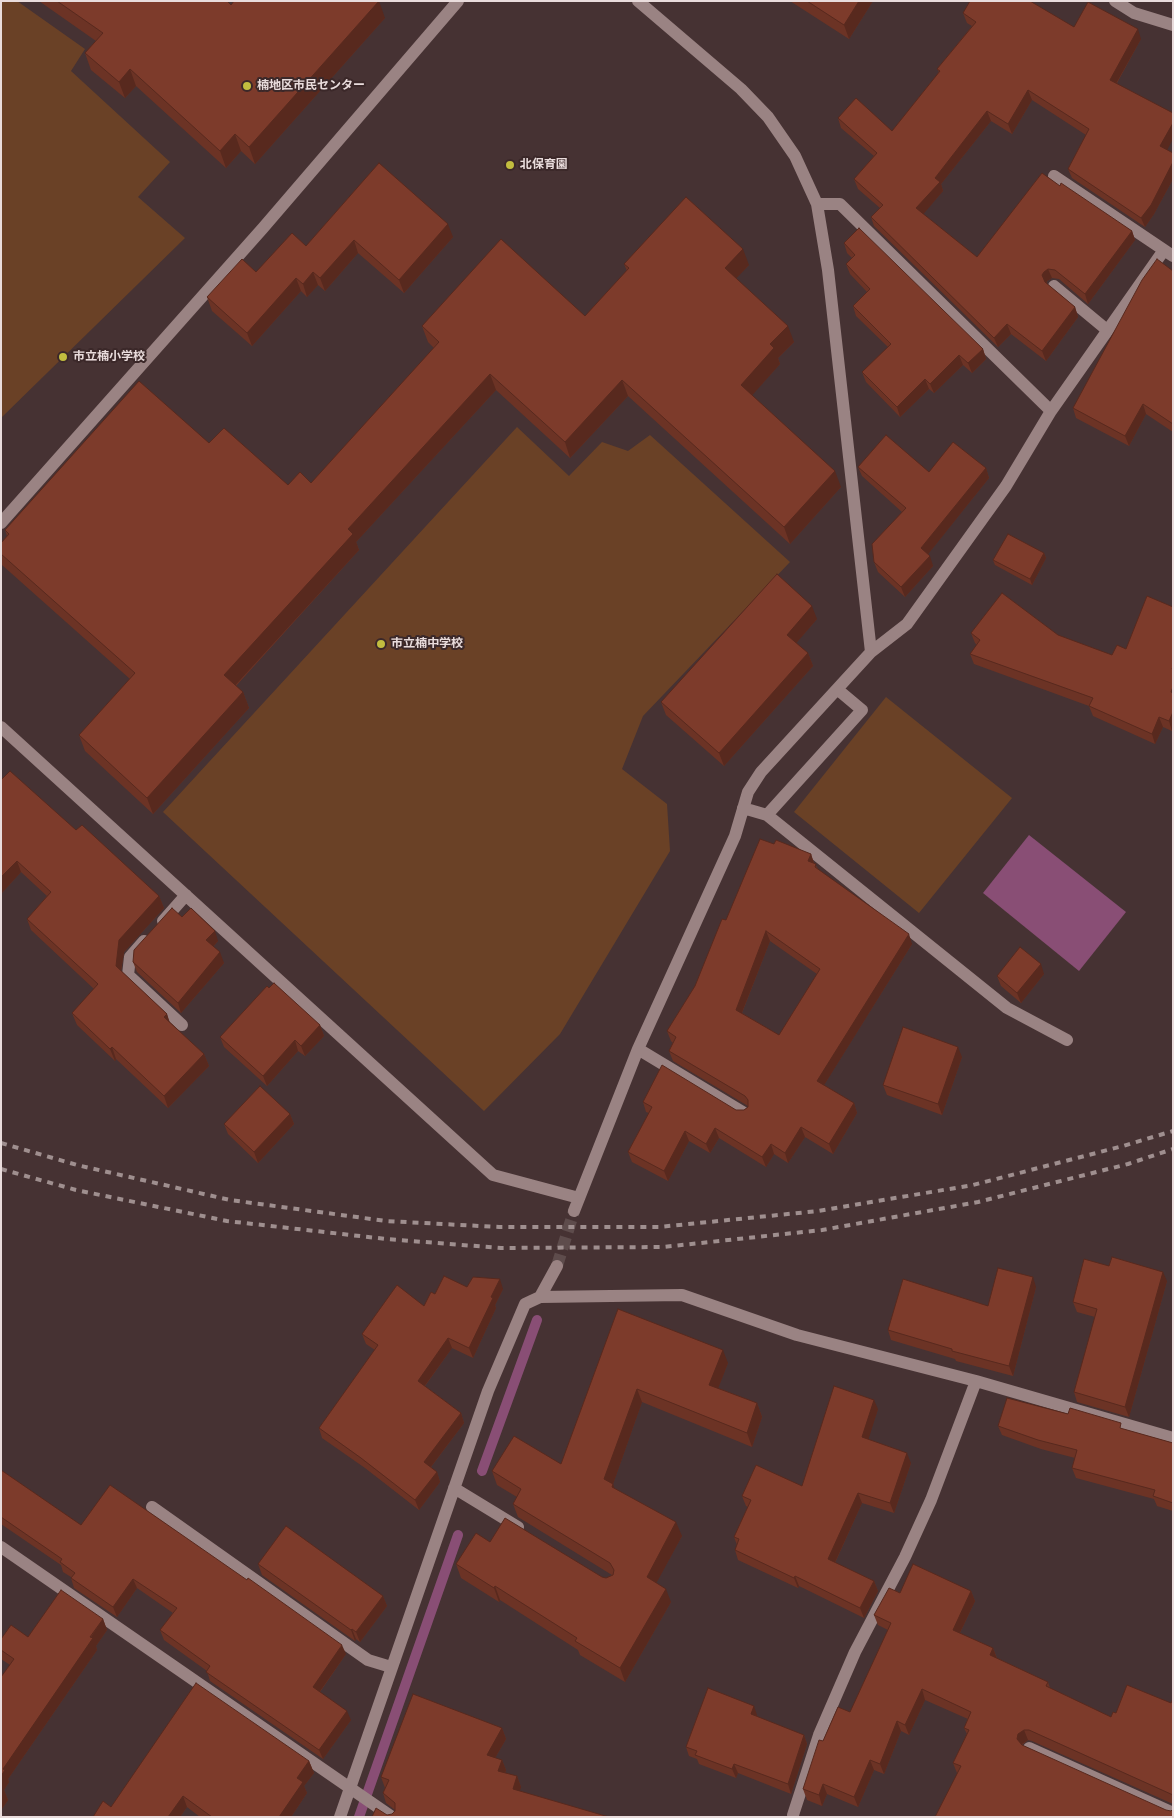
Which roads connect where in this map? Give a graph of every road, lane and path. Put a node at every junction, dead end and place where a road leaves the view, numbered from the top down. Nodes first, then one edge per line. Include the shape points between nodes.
1 (458, 1) edge
2 (638, 1) edge
3 (1115, 1) edge
4 (1173, 25) edge
5 (1054, 176) dead end
6 (817, 204) junction
7 (1168, 253) edge
8 (1054, 286) edge
9 (1107, 330) junction
10 (1051, 410) junction
11 (1, 523) edge
12 (871, 652) junction
13 (837, 689) junction
14 (1, 727) edge
15 (743, 808) junction
16 (767, 815) junction
17 (186, 895) junction
18 (182, 1025) dead end
19 (1067, 1040) dead end
20 (638, 1049) junction
21 (744, 1113) edge
22 (580, 1198) junction
23 (574, 1211) tunnel mouth
24 (557, 1266) tunnel mouth
25 (540, 1297) junction
26 (976, 1382) junction
27 (1173, 1438) edge
28 (454, 1488) junction
29 (152, 1507) dead end
30 (528, 1533) edge
31 (1, 1547) edge
32 (391, 1668) junction
33 (1029, 1748) edge
34 (350, 1788) junction
35 (1173, 1813) edge
36 (794, 1816) edge
37 (340, 1817) edge
38 (392, 1817) edge

1 - 11 street via 269,221
2 - 6 street via 741,89 768,117 795,156
3 - 4 street via 1134,13
5 - 7 street
6 - 10 street via 840,204
6 - 12 street via 828,270
7 - 9 street
8 - 9 street
9 - 10 street
10 - 12 street via 1006,486 907,624
12 - 13 street
13 - 15 street via 761,772 748,792
13 - 16 street via 862,710
14 - 17 street
15 - 16 street
15 - 20 street via 735,836
16 - 19 street via 1007,1008
17 - 18 street via 130,957 128,975
17 - 22 street via 493,1175
20 - 21 street
20 - 22 street
22 - 23 street
24 - 25 street
25 - 26 street via 682,1295 796,1335
25 - 28 street via 525,1304 488,1391
26 - 27 street
26 - 36 street via 931,1500 855,1652 819,1735
28 - 30 street
28 - 32 street
29 - 32 street via 368,1660
31 - 34 street
32 - 34 street
33 - 35 street
34 - 37 street
34 - 38 street

